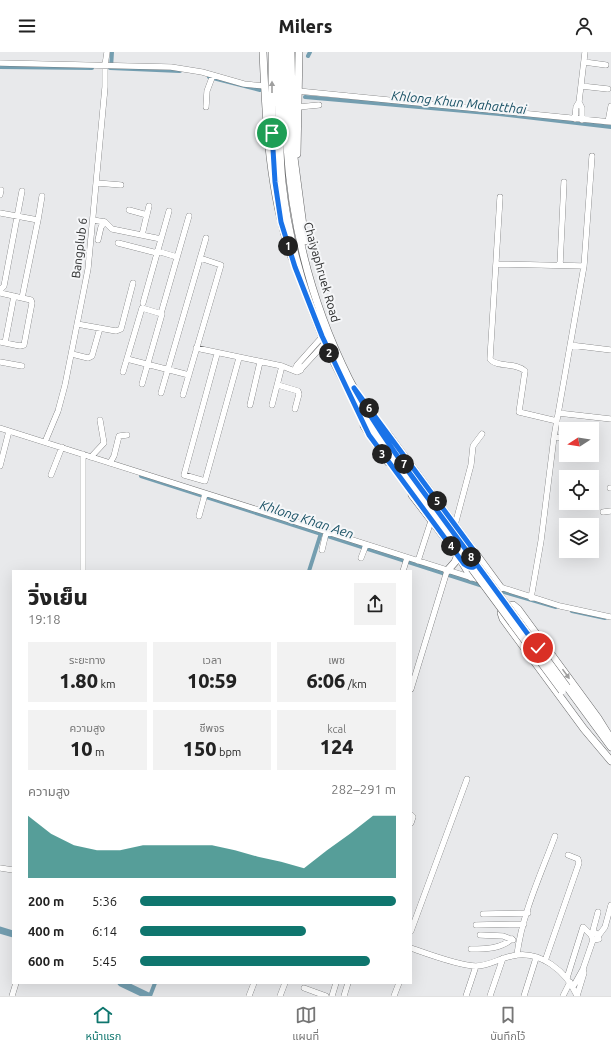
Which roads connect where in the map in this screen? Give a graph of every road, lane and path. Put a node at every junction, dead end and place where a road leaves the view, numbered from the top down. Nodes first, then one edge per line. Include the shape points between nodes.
1 (107, 52) edge
2 (263, 52) edge
3 (272, 52) edge
4 (279, 52) edge
5 (286, 52) edge
6 (291, 52) edge
7 (585, 52) edge
8 (299, 54) edge
9 (584, 62) junction
10 (0, 63) edge
11 (606, 65) dead end
12 (107, 66) junction
13 (213, 76) junction
14 (265, 86) junction
15 (581, 86) junction
16 (608, 89) dead end
17 (298, 91) junction
18 (319, 105) dead end
19 (282, 106) junction
20 (611, 106) edge
21 (206, 107) dead end
22 (298, 107) junction
23 (578, 120) junction
24 (610, 122) edge
25 (592, 156) dead end
26 (275, 182) junction
27 (564, 182) dead end
28 (97, 183) junction
29 (121, 185) dead end
30 (22, 191) dead end
31 (42, 196) dead end
32 (500, 197) dead end
33 (298, 198) junction
34 (149, 206) dead end
35 (129, 210) dead end
36 (169, 211) dead end
37 (0, 213) edge
38 (147, 215) junction
39 (17, 216) junction
40 (189, 216) dead end
41 (38, 220) junction
42 (93, 220) junction
43 (105, 222) junction
44 (142, 235) junction
45 (206, 238) dead end
46 (161, 239) junction
47 (98, 240) dead end
48 (118, 243) dead end
49 (157, 252) junction
50 (177, 257) junction
51 (200, 258) junction
52 (496, 264) junction
53 (560, 265) junction
54 (584, 266) junction
55 (133, 283) dead end
56 (313, 289) junction
57 (0, 292) edge
58 (14, 296) junction
59 (22, 298) junction
60 (143, 303) dead end
61 (309, 303) junction
62 (162, 310) dead end
63 (78, 324) junction
64 (100, 328) junction
65 (323, 340) junction
66 (2, 343) edge
67 (570, 345) junction
68 (196, 348) junction
69 (611, 350) edge
70 (72, 354) junction
71 (217, 354) junction
72 (239, 358) junction
73 (127, 359) junction
74 (0, 362) edge
75 (260, 362) junction
76 (148, 364) junction
77 (22, 366) dead end
78 (282, 366) junction
79 (168, 369) junction
80 (123, 372) dead end
81 (189, 375) junction
82 (142, 384) dead end
83 (278, 385) junction
84 (352, 390) junction
85 (162, 393) dead end
86 (184, 395) dead end
87 (250, 405) dead end
88 (272, 405) dead end
89 (295, 409) dead end
90 (558, 413) junction
91 (611, 419) edge
92 (100, 420) dead end
93 (557, 421) junction
94 (0, 428) edge
95 (9, 431) junction
96 (482, 434) dead end
97 (127, 435) dead end
98 (554, 437) junction
99 (559, 437) edge
100 (45, 442) junction
101 (61, 448) junction
102 (83, 455) junction
103 (91, 457) junction
104 (110, 463) junction
105 (0, 466) edge
106 (51, 475) dead end
107 (204, 495) junction
108 (611, 511) edge
109 (603, 512) dead end
110 (199, 516) dead end
111 (431, 521) junction
112 (455, 525) junction
113 (325, 533) junction
114 (366, 546) junction
115 (322, 550) dead end
116 (475, 552) junction
117 (458, 555) junction
118 (362, 556) dead end
119 (406, 558) junction
120 (418, 561) junction
121 (464, 564) junction
122 (83, 570) edge
123 (403, 570) edge
124 (446, 574) junction
125 (471, 577) junction
126 (501, 588) junction
127 (530, 598) junction
128 (611, 616) edge
129 (412, 686) edge
130 (564, 689) junction
131 (611, 739) edge
132 (611, 747) edge
133 (611, 759) edge
134 (467, 779) dead end
135 (555, 836) dead end
136 (568, 855) dead end
137 (0, 868) edge
138 (12, 870) edge
139 (611, 905) edge
140 (598, 912) dead end
141 (528, 913) junction
142 (483, 914) dead end
143 (524, 924) junction
144 (476, 925) dead end
145 (412, 928) edge
146 (480, 935) dead end
147 (592, 936) junction
148 (512, 939) junction
149 (519, 941) junction
150 (471, 949) dead end
151 (412, 950) edge
152 (517, 954) junction
153 (502, 958) junction
154 (536, 958) junction
155 (545, 961) junction
156 (476, 966) junction
157 (583, 969) junction
158 (570, 982) junction
159 (16, 984) edge
160 (254, 984) edge
161 (285, 984) edge
162 (336, 984) edge
163 (348, 984) edge
164 (399, 984) edge
165 (304, 988) dead end
166 (12, 996) edge
167 (249, 996) edge
168 (280, 996) edge
169 (326, 996) edge
170 (332, 996) edge
171 (344, 996) edge
172 (394, 996) edge
173 (466, 996) edge
174 (490, 996) edge
175 (524, 996) edge
176 (563, 996) edge
177 (577, 996) edge

1 - 12 street, Bangplub 6
2 - 14 main road
26 -> 3 main road
4 - 19 main road, Chaiyaphruek Road
5 - 19 main road, Chaiyaphruek Road
6 - 33 main road via 292,135
7 - 9 street
8 - 17 main road
9 - 11 street
9 - 15 street
10 - 12 street
12 - 13 street via 171,66
12 - 28 street, Bangplub 6
13 - 14 street via 244,84
13 - 21 street
14 - 26 main road via 268,143
15 - 16 street
15 - 23 street via 579,102 582,108
17 - 22 main road
17 - 23 street
18 - 22 street
19 - 56 main road, Chaiyaphruek Road via 293,205
19 - 61 main road, Chaiyaphruek Road via 280,156 285,202
20 - 24 street
22 - 33 main road
23 - 24 street
25 - 54 street
26 - 61 main road via 285,237
27 - 53 street
28 - 29 street
28 - 42 street, Bangplub 6
30 - 39 street
31 - 41 street
32 - 52 street
33 - 56 main road
34 - 38 street
35 - 38 street
36 - 46 street
37 - 39 street
38 - 44 street
39 - 41 street
39 - 57 street via 4,286
40 - 50 street
41 - 59 street
42 - 43 street
42 - 63 street, Bangplub 6 via 88,269
43 - 44 street via 112,229
43 - 47 street
44 - 46 street
45 - 51 street
46 - 49 street
48 - 49 street
49 - 50 street
49 - 60 street
50 - 62 street
51 - 68 street via 221,264
51 - 79 street
52 - 53 street
52 - 93 street via 490,359 521,367 524,371 519,412
53 - 54 street
54 - 67 street
55 - 64 street via 121,329 116,331
56 - 84 main road, Chaiyaphruek Road
57 - 58 street
58 - 59 street
58 - 66 street
59 - 66 street via 31,300 32,303 24,345
61 - 65 main road, Chaiyaphruek Road
63 - 64 street
63 - 70 street, Bangplub 6
64 - 70 street via 92,356 88,358
65 - 78 street via 298,367
65 - 84 main road, Chaiyaphruek Road
67 - 69 street
67 - 90 street
68 - 71 street
68 - 81 street
70 - 100 street, Bangplub 6 via 58,411
71 - 72 street
71 - 72 street via 184,475 206,481
72 - 75 street
73 - 76 street
73 - 76 street via 142,308 162,314
73 - 80 street
74 - 77 street
75 - 78 street
75 - 87 street
76 - 79 street
76 - 82 street
78 - 83 street
79 - 81 street
79 - 85 street
81 - 86 street
83 - 88 street
83 - 89 street via 298,391
84 - 111 main road via 369,435
84 - 112 main road
84 - 130 main road, Chaiyaphruek Road, bridge via 422,495
90 - 91 street
90 - 93 street
92 - 103 street via 104,443
93 - 98 street
94 - 95 street
95 - 100 street
95 - 105 street
96 - 112 street via 473,446 471,465
97 - 104 street via 119,436
98 - 99 street
98 - 127 street via 542,541
100 - 101 street
101 - 102 street
101 - 106 street
102 - 103 street
102 - 122 street
103 - 104 street
104 - 107 street
107 - 110 street
107 - 113 street
108 - 109 street
111 - 117 main road
111 - 120 street
112 - 116 main road
113 - 114 street
113 - 115 street
114 - 118 street
114 - 119 street
116 - 121 main road via 478,559 476,565 472,568
116 - 126 main road
117 - 121 main road
117 - 124 main road via 456,562
119 - 120 street
119 - 123 street
120 - 124 street
121 - 125 main road
124 - 125 street
124 - 129 street
125 - 126 street
126 - 127 street
127 - 128 street
130 - 132 main road, Chaiyaphruek Road
130 - 133 main road, Chaiyaphruek Road
133 -> 131 main road via 584,729 503,619 503,608 513,604 518,609
134 - 145 street
135 - 141 street
136 - 155 street via 578,859 579,863
137 - 138 street
139 - 147 street via 605,927 599,935 596,933
140 - 147 street
141 - 142 street
141 - 143 street
143 - 144 street
143 - 149 street
146 - 148 street
147 - 157 street
147 - 158 street via 583,927
148 - 149 street
148 - 150 street via 497,948
149 - 152 street
151 - 156 street
152 - 153 street
152 - 154 street
153 - 156 street
153 - 174 street
154 - 155 street
154 - 175 street
155 - 158 street via 558,969
156 - 173 street
157 - 158 street
157 - 177 street
158 - 176 street
158 - 177 street
159 - 166 street
160 - 167 street
161 - 168 street
162 - 170 street
163 - 171 street
164 - 172 street
165 - 169 street

